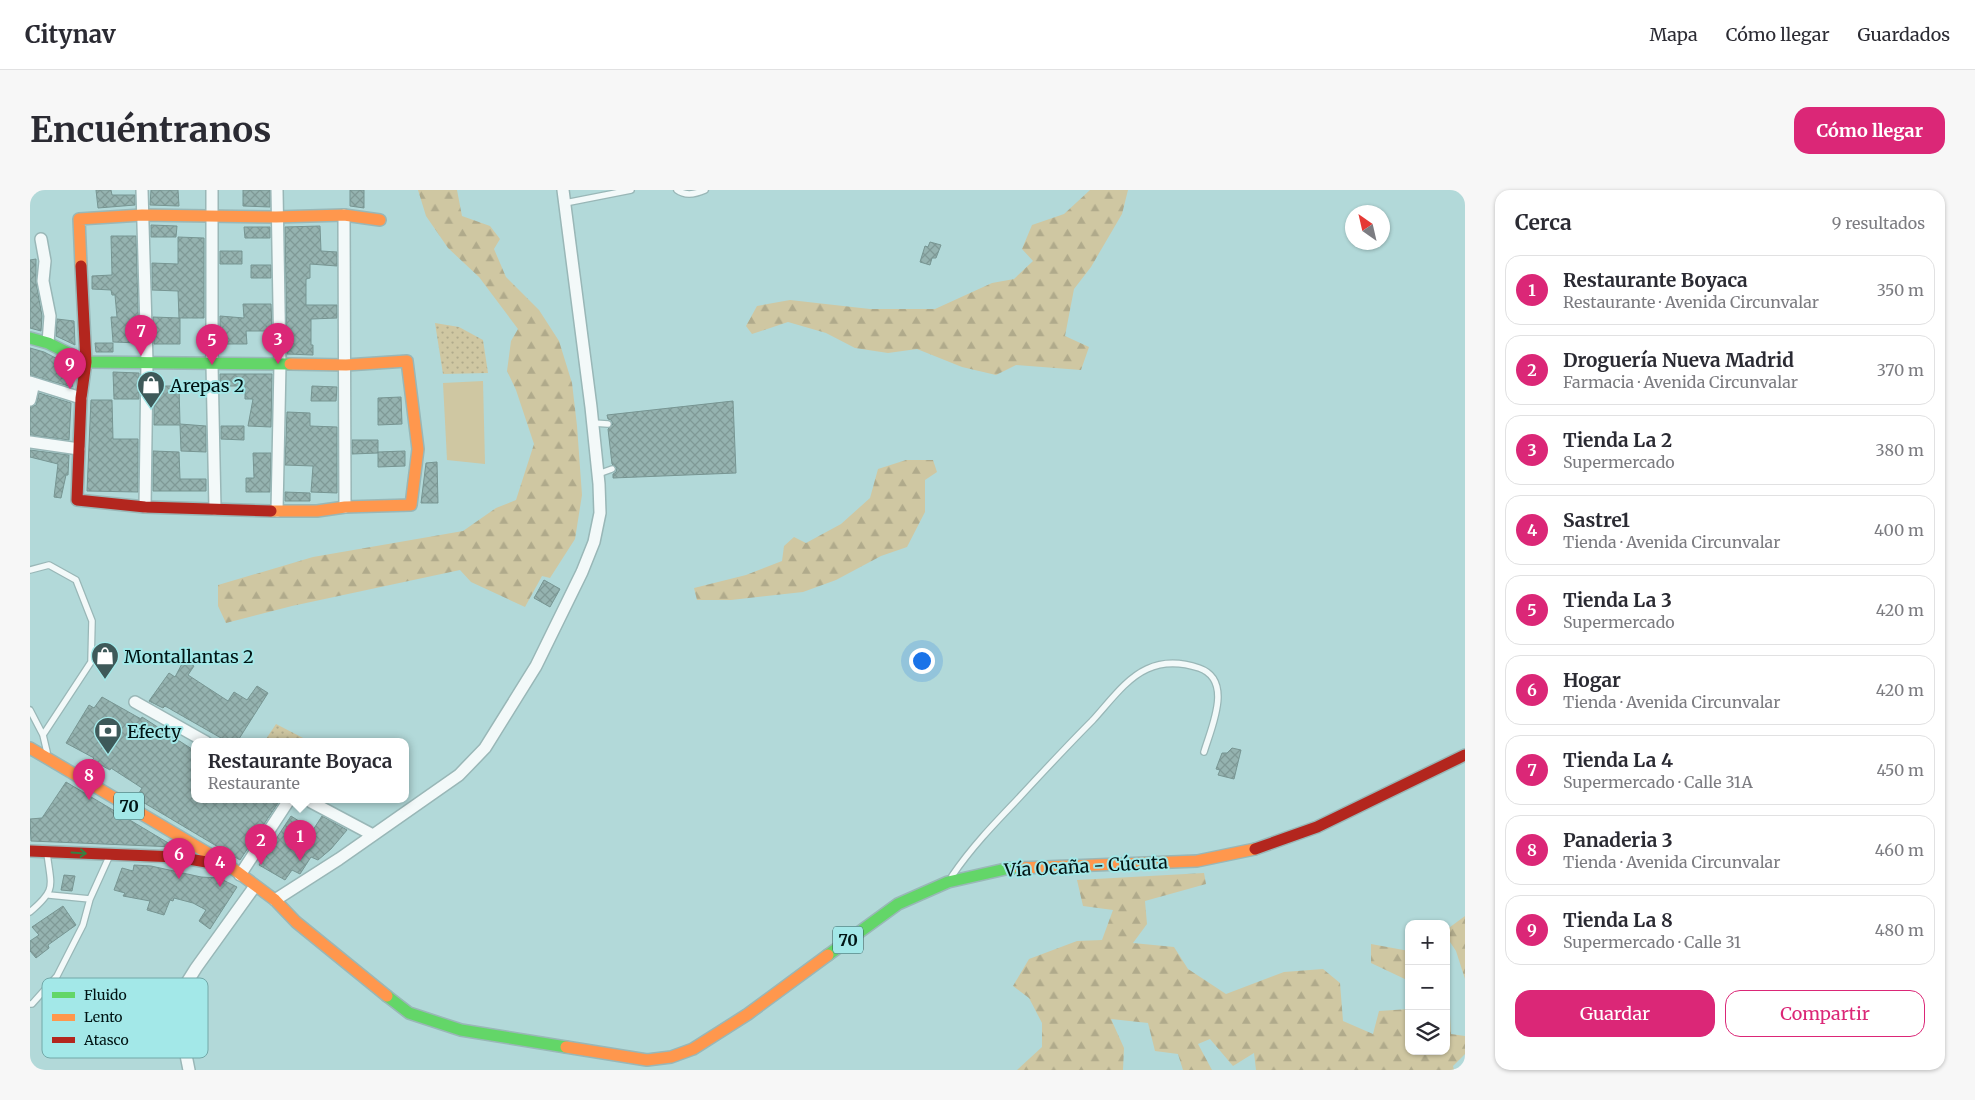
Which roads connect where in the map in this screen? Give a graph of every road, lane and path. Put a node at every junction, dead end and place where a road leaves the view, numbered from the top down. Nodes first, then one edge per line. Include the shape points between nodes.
1 (142, 190) edge
2 (212, 190) edge
3 (277, 190) edge
4 (563, 190) edge
5 (630, 190) edge
6 (677, 190) edge
7 (705, 190) edge
8 (565, 203) junction
9 (142, 215) junction
10 (344, 215) junction
11 (212, 217) junction
12 (276, 217) junction
13 (380, 220) dead end
14 (41, 239) dead end
15 (30, 338) edge
16 (48, 343) junction
17 (86, 362) junction
18 (147, 362) junction
19 (212, 363) junction
20 (280, 364) junction
21 (346, 365) junction
22 (32, 383) edge
23 (81, 398) junction
24 (30, 400) edge
25 (593, 422) junction
26 (608, 424) dead end
27 (30, 442) edge
28 (79, 449) junction
29 (612, 468) dead end
30 (598, 474) junction
31 (145, 507) junction
32 (345, 507) junction
33 (215, 509) junction
34 (277, 511) junction
35 (30, 570) edge
36 (135, 702) dead end
37 (30, 710) edge
38 (43, 735) junction
39 (199, 738) edge
40 (30, 748) edge
41 (1204, 752) dead end
42 (1465, 756) edge
43 (48, 759) junction
44 (287, 803) edge
45 (313, 803) edge
46 (374, 835) junction
47 (47, 851) junction
48 (30, 852) edge
49 (110, 855) junction
50 (228, 865) junction
51 (240, 875) junction
52 (948, 882) junction
53 (255, 886) junction
54 (49, 895) junction
55 (90, 899) junction
56 (275, 900) junction
57 (30, 912) edge
58 (55, 978) edge
59 (190, 978) edge
60 (42, 993) edge
61 (30, 1004) edge

1 - 9 street
2 - 11 street
3 - 12 street
4 - 8 street
5 - 8 lane
6 - 7 lane via 681,193
8 - 25 street
9 - 11 street
9 - 17 street via 79,219
9 - 18 street
10 - 12 street
10 - 13 street
10 - 21 street
11 - 12 street
11 - 19 street
12 - 20 street
14 - 16 street via 45,261 43,281 50,316
15 - 16 street
16 - 17 street
17 - 18 street
17 - 23 street
18 - 19 street
18 - 31 street
19 - 20 street
19 - 33 street
20 - 21 street
20 - 34 street
21 - 32 street
21 - 32 street via 408,362 418,450 412,505
22 - 23 street
22 - 24 street
23 - 28 street
25 - 26 lane
25 - 30 street
27 - 28 street
28 - 31 street via 77,500
29 - 30 lane
30 - 46 street via 600,513 594,542 536,666 506,716 485,748 458,775
31 - 33 street
32 - 34 street
33 - 34 street
35 - 38 lane via 49,565 76,580 92,621 91,662
36 - 39 street
37 - 38 lane
38 - 43 lane
40 - 43 street, 70
41 - 52 lane via 1217,706 1214,681 1204,670 1186,664 1165,664 1145,670 1122,689 976,844
42 - 52 street, Vía Ocaña - Cúcuta / 70 via 1317,827 1267,846 1197,861 1010,868
43 - 50 street, 70
44 - 51 street
45 - 46 street
46 - 56 street
47 - 48 street
47 -> 49 street
47 - 54 lane
49 - 50 street via 178,857
49 - 55 lane
50 - 51 street, 70
51 - 53 street, 70
52 - 56 street, Vía Ocaña - Cúcuta / 70 via 898,904 748,1014 693,1049 671,1057 647,1060 461,1030 409,1013 296,922
53 - 56 street, 70
53 - 59 street
54 - 55 lane
54 - 57 lane
55 - 58 lane via 83,925
60 - 61 lane

